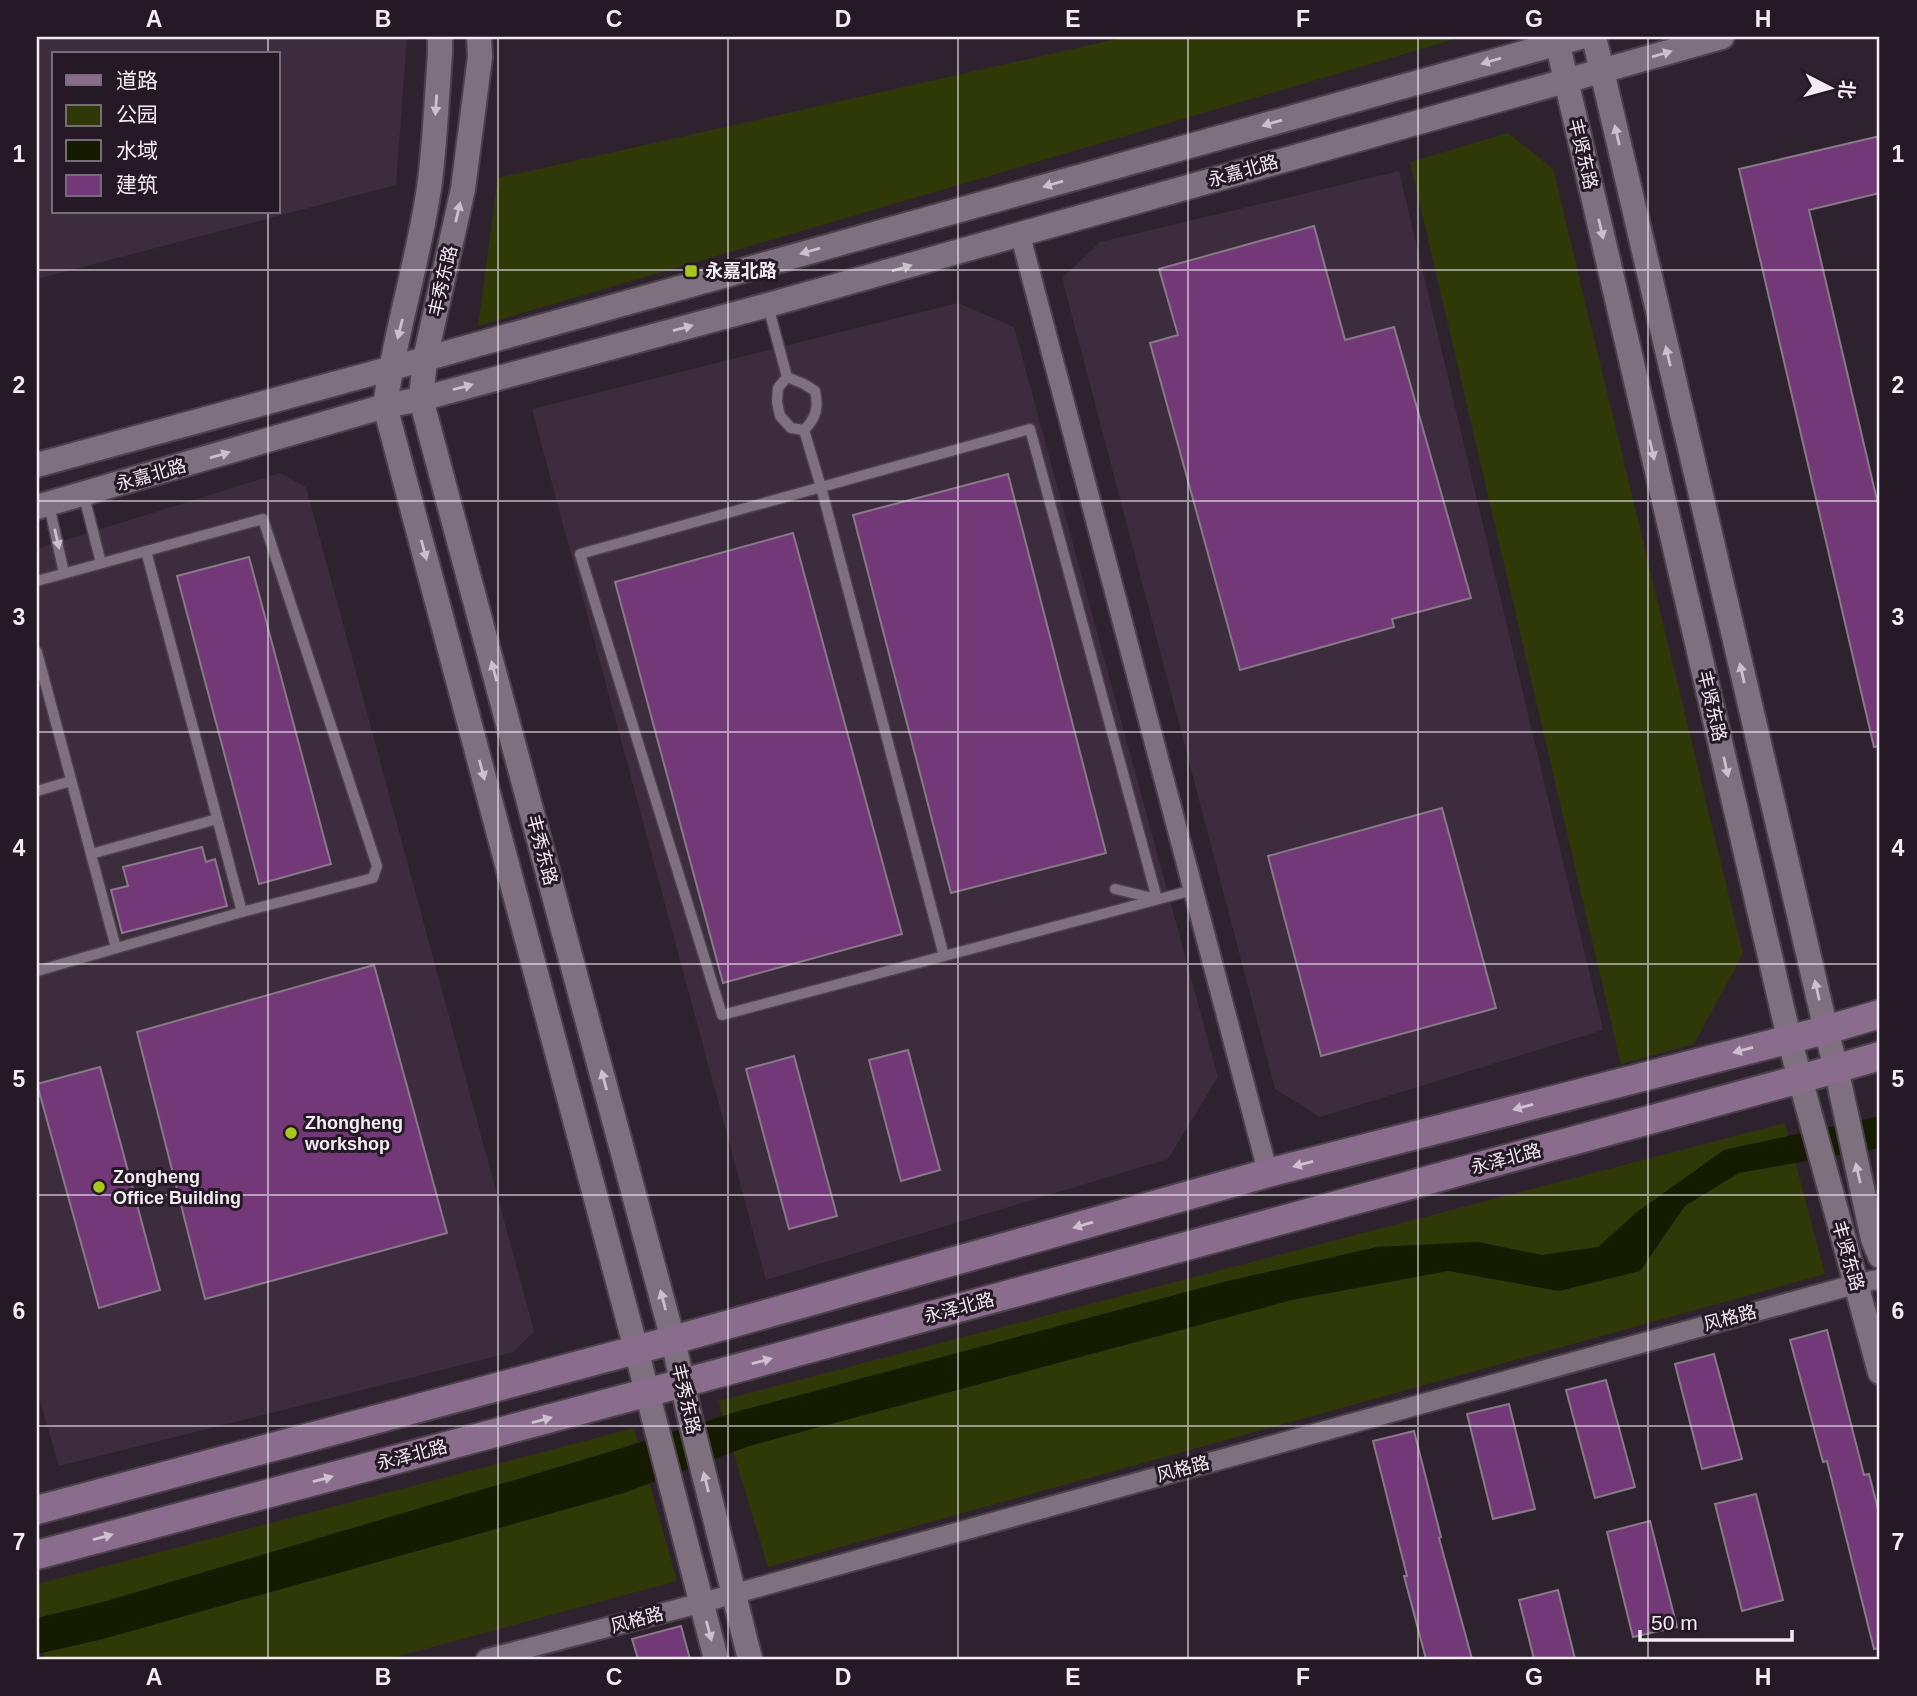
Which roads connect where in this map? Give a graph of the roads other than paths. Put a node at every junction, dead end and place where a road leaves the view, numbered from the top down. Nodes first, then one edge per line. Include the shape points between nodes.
1 (439, 37) edge
2 (479, 37) edge
3 (1581, 37) edge
4 (1594, 37) edge
5 (1722, 37) edge
6 (1556, 40) edge
7 (1602, 71) junction
8 (1566, 79) junction
9 (1020, 234) junction
10 (768, 305) junction
11 (425, 359) junction
12 (390, 369) junction
13 (787, 377) junction
14 (421, 399) junction
15 (386, 407) junction
16 (804, 430) junction
17 (37, 465) edge
18 (821, 487) junction
19 (84, 495) junction
20 (43, 506) edge
21 (146, 551) junction
22 (102, 563) junction
23 (64, 573) junction
24 (37, 581) edge
25 (37, 652) edge
26 (71, 781) junction
27 (37, 791) edge
28 (217, 819) junction
29 (91, 854) junction
30 (1115, 889) dead end
31 (1193, 890) junction
32 (1157, 900) junction
33 (242, 912) junction
34 (116, 948) junction
35 (944, 956) junction
36 (37, 971) edge
37 (1880, 1014) edge
38 (1826, 1030) junction
39 (1789, 1038) junction
40 (1880, 1056) edge
41 (1836, 1068) junction
42 (1800, 1079) junction
43 (1268, 1173) junction
44 (1877, 1248) edge
45 (1880, 1279) edge
46 (1856, 1284) junction
47 (673, 1340) junction
48 (636, 1349) junction
49 (1880, 1372) edge
50 (683, 1383) junction
51 (646, 1393) junction
52 (37, 1510) edge
53 (37, 1555) edge
54 (734, 1593) junction
55 (701, 1603) junction
56 (486, 1659) edge
57 (716, 1659) edge
58 (750, 1659) edge

1 -> 12 street, 丰秀东路 via 430,182
11 -> 2 street, 丰秀东路 via 463,189
3 - 6 street
4 - 7 street, 丰贤东路
7 -> 5 street, 永嘉北路
6 - 8 street, 丰贤东路
6 -> 11 street
7 - 8 street, 永嘉北路
38 -> 7 street, 丰贤东路
8 - 9 street, 永嘉北路
8 -> 39 street, 丰贤东路
10 -> 9 street, 永嘉北路
9 - 31 street
10 - 13 lane
14 -> 10 street, 永嘉北路
11 - 12 street
11 - 14 street, 丰秀东路
12 - 15 street, 丰秀东路
12 - 17 street
13 - 16 lane via 778,388 780,415 790,428
13 - 16 lane via 815,391 815,419
14 - 15 street, 永嘉北路
47 -> 14 street, 丰秀东路
19 -> 15 street, 永嘉北路
15 -> 48 street, 丰秀东路
16 - 18 lane
18 - 32 lane via 1030,429
18 - 35 lane
18 - 35 lane via 580,554 722,1015
19 - 20 street, 永嘉北路
19 - 22 lane
20 -> 23 lane
21 - 22 lane
21 - 28 lane
21 - 33 lane via 263,519 377,866 373,878
22 - 23 lane
23 - 24 lane
25 - 26 lane
26 - 27 lane
26 - 29 lane
28 - 29 lane
28 - 33 lane
29 - 34 lane
30 - 32 lane
31 - 32 lane
31 - 43 street
32 - 35 lane
33 - 34 lane
34 - 36 lane
37 - 38 main road
38 - 39 main road
38 - 41 street, 丰贤东路
39 - 42 street, 丰贤东路
39 -> 43 main road
40 - 41 main road, 永泽北路
41 - 42 main road, 永泽北路
44 -> 41 street, 丰贤东路
42 - 46 street, 丰贤东路
50 -> 42 main road, 永泽北路
43 -> 47 main road
45 - 46 street, 风格路
46 - 49 street, 丰贤东路
46 - 54 street, 风格路
47 - 48 main road
47 - 50 street, 丰秀东路
48 - 51 street, 丰秀东路
48 - 52 main road
50 - 51 main road, 永泽北路
54 -> 50 street, 丰秀东路
53 -> 51 main road, 永泽北路
51 - 55 street, 丰秀东路
54 - 55 street, 风格路
54 - 58 street, 丰秀东路
55 - 56 street, 风格路
55 -> 57 street, 丰秀东路

